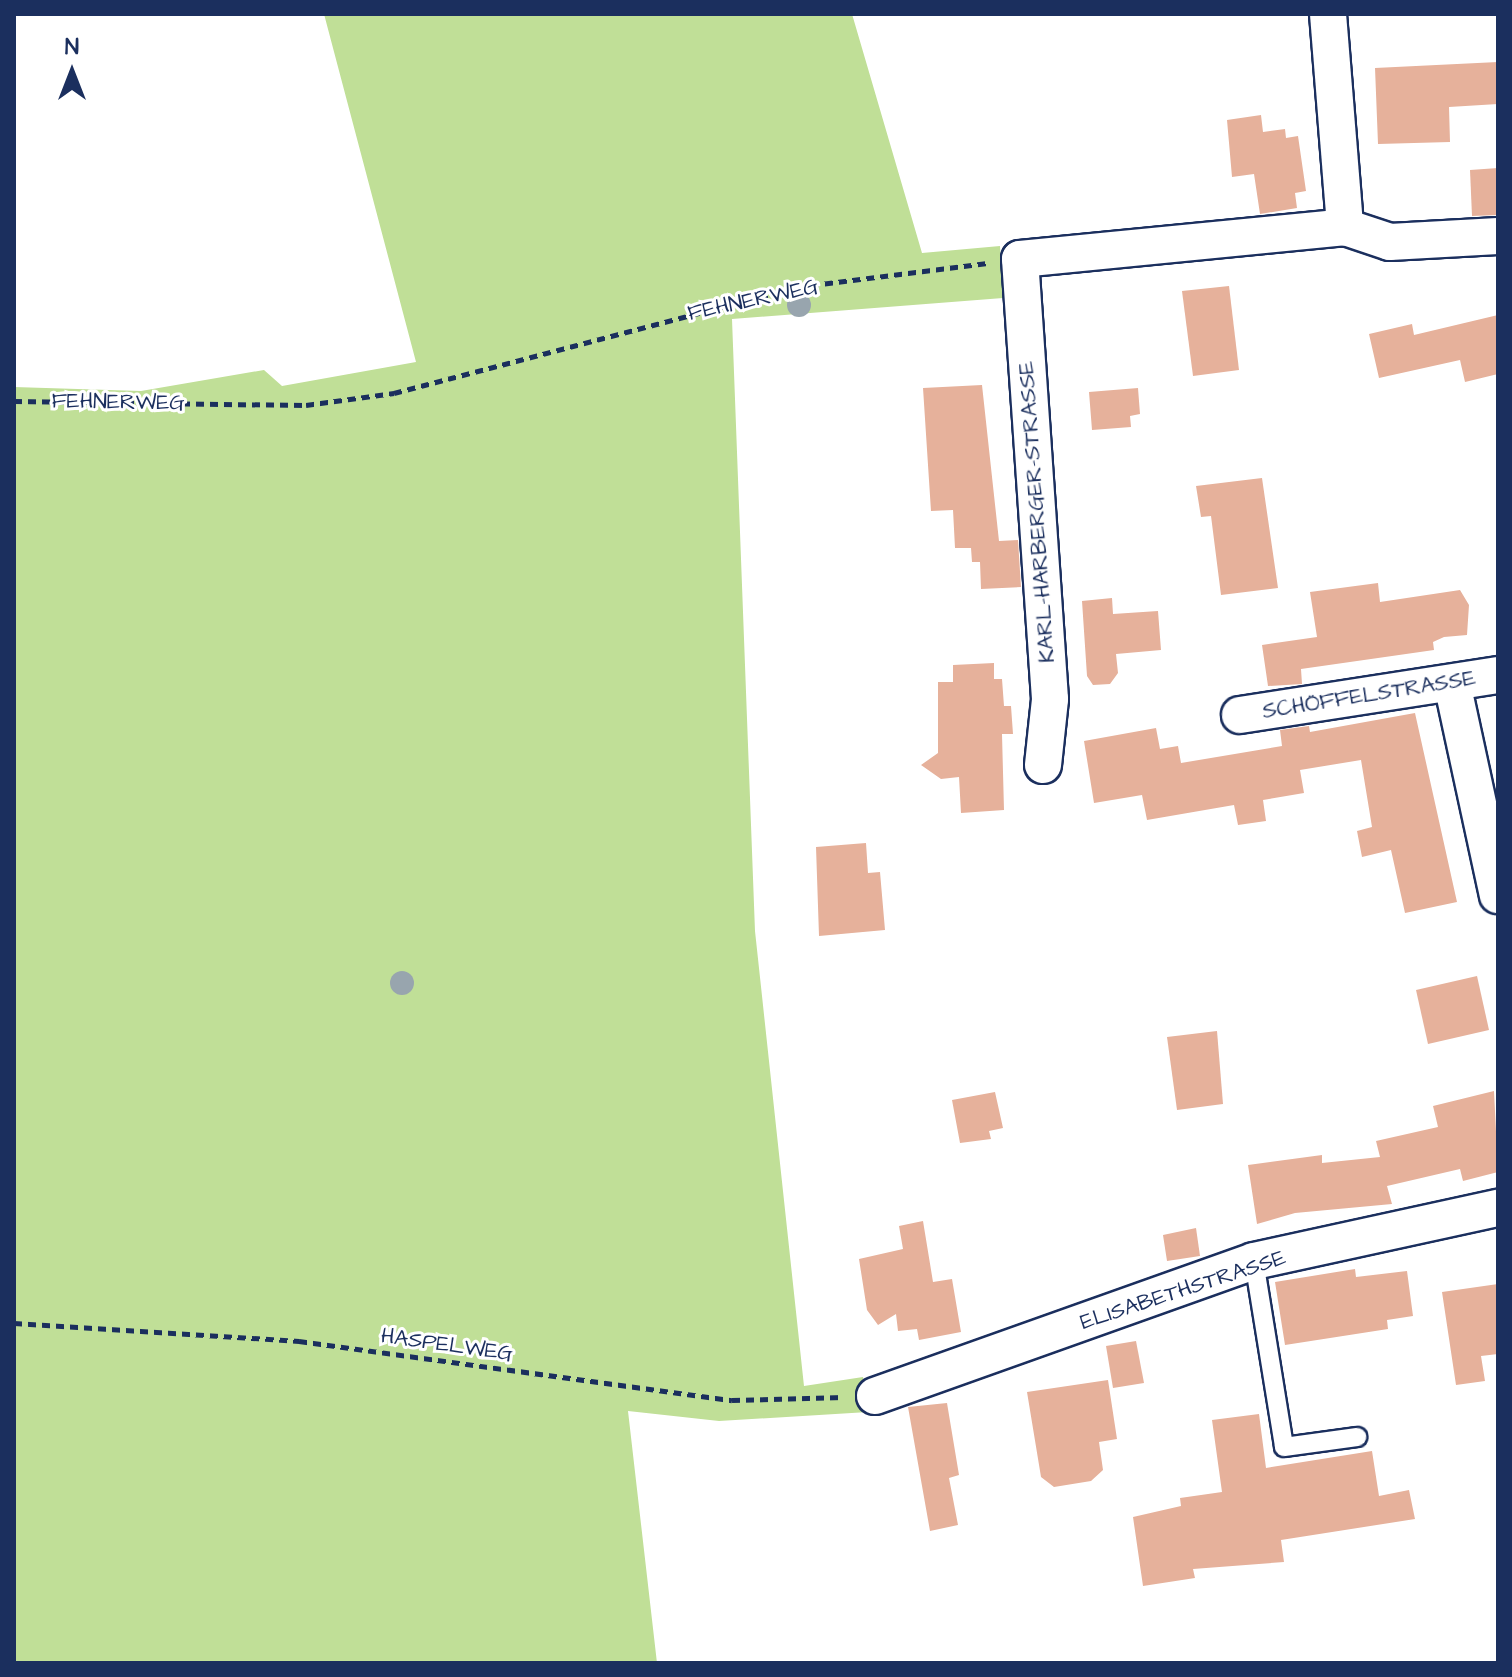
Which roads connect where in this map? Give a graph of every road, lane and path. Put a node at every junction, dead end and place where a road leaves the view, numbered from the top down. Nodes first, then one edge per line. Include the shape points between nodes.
1 (1328, 14) edge
2 (1345, 227) junction
3 (1498, 236) edge
4 (1020, 259) junction
5 (14, 401) edge
6 (1498, 675) edge
7 (1452, 683) junction
8 (1240, 715) dead end
9 (1043, 765) dead end
10 (1498, 895) edge
11 (1498, 1208) edge
12 (1254, 1261) junction
13 (14, 1323) edge
14 (875, 1396) joint
15 (1357, 1437) dead end

1 - 2 street
2 - 3 street via 1390,242
2 - 4 street
4 - 5 path, FEHNERWEG via 797,287 394,393 321,403
4 - 9 street, KARL-HARBERGER-STRASSE via 1050,699
6 - 7 street, SCHÖFFELSTRASSE
7 - 8 street, SCHÖFFELSTRASSE
7 - 10 street
11 - 12 street, ELISABETHSTRASSE
12 - 14 street, ELISABETHSTRASSE
12 - 15 lane via 1284,1447
13 - 14 path, HASPELWEG via 299,1341 732,1400

